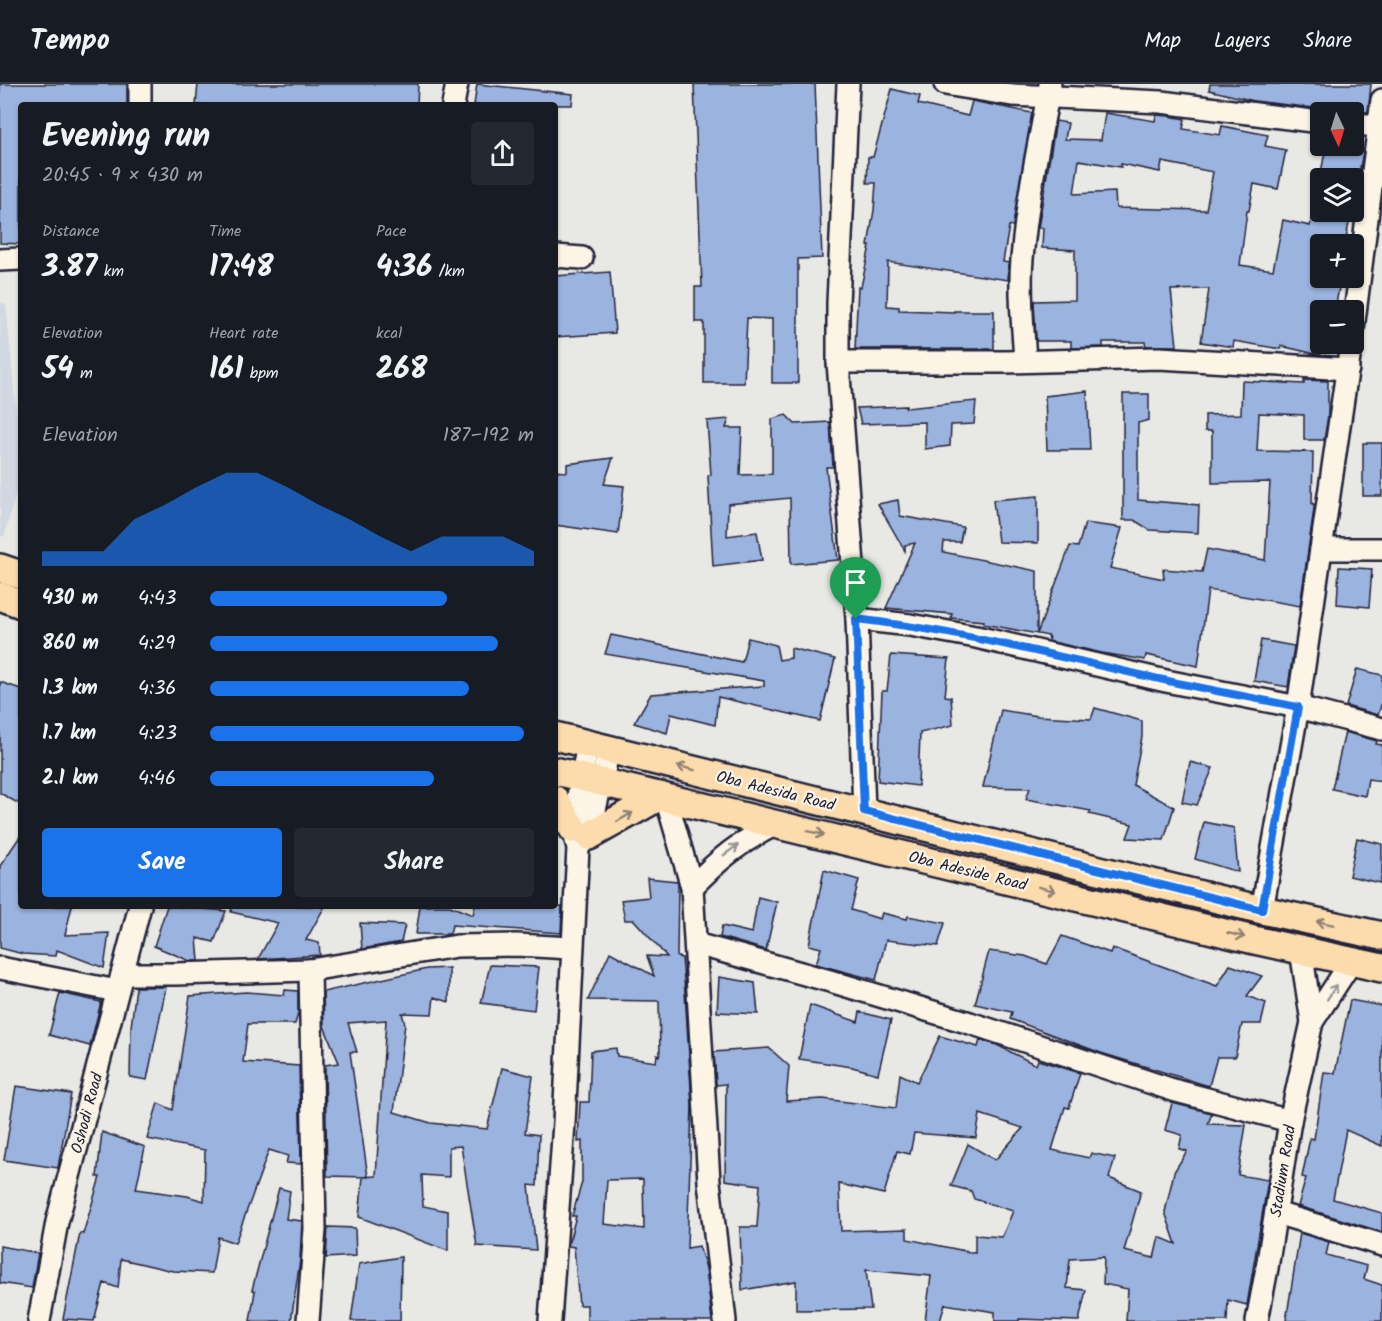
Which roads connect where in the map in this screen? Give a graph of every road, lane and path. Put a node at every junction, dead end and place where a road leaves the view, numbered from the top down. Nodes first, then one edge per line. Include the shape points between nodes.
1 (140, 84) edge
2 (457, 84) edge
3 (848, 84) edge
4 (945, 84) edge
5 (1049, 90) edge
6 (1382, 100) edge
7 (140, 102) edge
8 (454, 102) edge
9 (1310, 121) edge
10 (1364, 125) edge
11 (1380, 126) edge
12 (558, 255) edge
13 (582, 258) dead end
14 (18, 259) edge
15 (0, 260) edge
16 (1357, 300) edge
17 (1350, 354) edge
18 (1024, 360) junction
19 (838, 362) junction
20 (1348, 369) junction
21 (1321, 549) junction
22 (1382, 549) edge
23 (0, 568) edge
24 (18, 574) edge
25 (856, 619) junction
26 (1298, 707) junction
27 (1382, 729) edge
28 (558, 737) edge
29 (598, 747) junction
30 (558, 772) edge
31 (590, 781) junction
32 (663, 797) junction
33 (558, 805) edge
34 (864, 811) junction
35 (776, 824) junction
36 (580, 838) junction
37 (693, 887) junction
38 (140, 909) edge
39 (1262, 910) junction
40 (1382, 936) edge
41 (696, 944) junction
42 (571, 948) junction
43 (1301, 950) junction
44 (1352, 962) junction
45 (0, 968) edge
46 (1382, 968) edge
47 (310, 970) junction
48 (120, 982) junction
49 (1312, 1022) junction
50 (1290, 1121) junction
51 (1275, 1213) junction
52 (1382, 1245) edge
53 (39, 1321) edge
54 (308, 1321) edge
55 (550, 1321) edge
56 (724, 1321) edge
57 (1257, 1321) edge

1 - 7 street
2 - 8 street
3 - 19 street
4 - 5 street via 1012,95
5 - 9 street
5 - 18 street via 1030,185 1022,259
6 - 11 street
10 - 11 street
11 - 16 street
12 - 13 street
14 - 15 street
17 - 20 street
18 - 19 street
18 - 20 street via 1159,358
19 - 25 street
20 - 21 street
21 - 22 street
21 - 26 street
23 - 24 main road
25 - 26 street via 976,637
25 - 34 street
26 - 27 street
26 - 39 street
28 - 29 main road, Oba Adesida Road
29 - 31 street
34 -> 29 main road, Oba Adesida Road
30 - 31 main road, Oba Adeside Road
31 - 32 main road, Oba Adeside Road
31 - 36 street
32 - 35 main road, Oba Adeside Road
36 -> 32 main road
32 - 37 street
33 - 36 main road
34 - 39 main road, Oba Adesida Road
37 -> 35 street via 727,853
35 -> 43 main road, Oba Adeside Road
36 - 42 street
37 - 41 street
38 - 48 street, Oshodi Road
40 -> 39 main road, Oba Adesida Road
41 - 50 street via 938,1013 1173,1090
41 - 56 street via 709,1182
42 - 47 street via 457,946
42 - 55 street
43 - 44 main road, Oba Adeside Road
43 - 49 street
44 - 46 main road, Oba Adeside Road
49 -> 44 street
45 - 48 street
47 - 48 street via 175,974
47 - 54 street via 315,1229
48 - 53 street, Oshodi Road via 57,1222
49 - 50 street, Stadium Road
50 - 51 street, Stadium Road
51 - 52 street
51 - 57 street, Stadium Road

